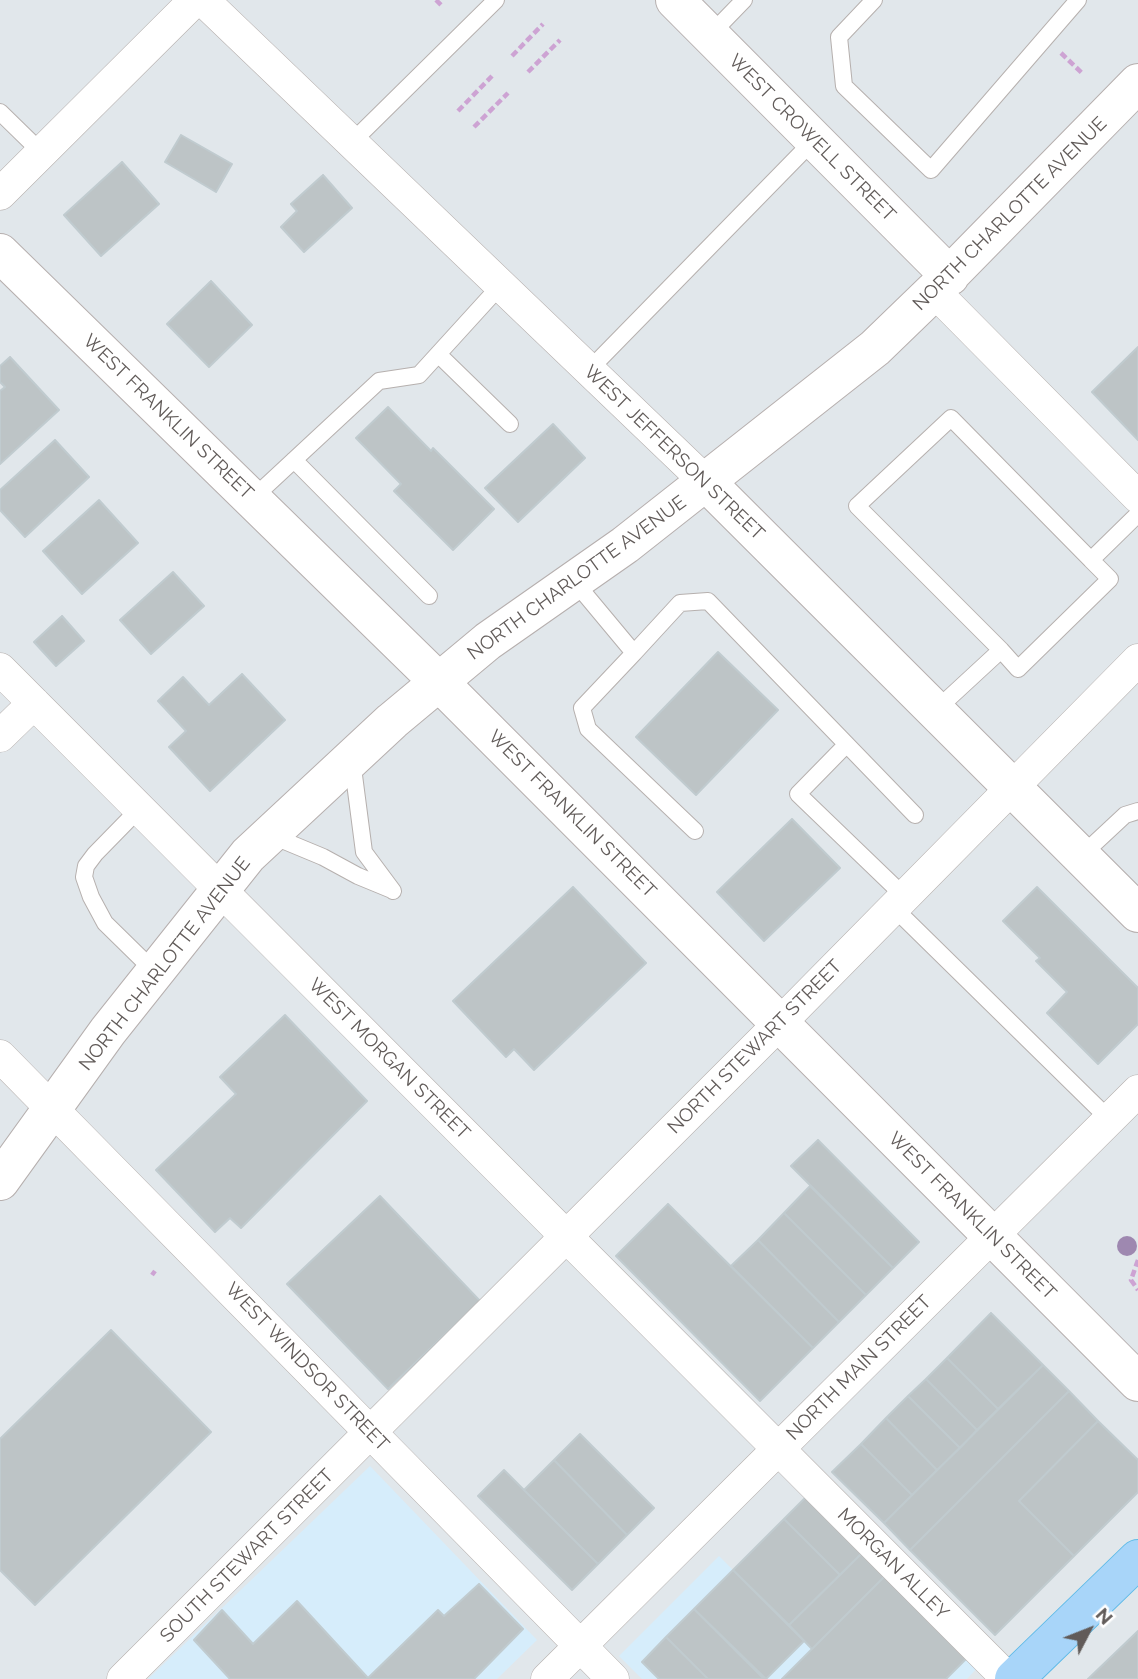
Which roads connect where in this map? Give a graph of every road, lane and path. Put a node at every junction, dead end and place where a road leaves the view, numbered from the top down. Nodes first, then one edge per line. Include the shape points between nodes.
1 (195, 0) edge
2 (203, 0) edge
3 (436, 0) edge
4 (495, 0) edge
5 (675, 0) edge
6 (744, 0) edge
7 (874, 0) edge
8 (1078, 0) edge
9 (443, 7) dead end
10 (543, 24) dead end
11 (710, 35) junction
12 (559, 40) dead end
13 (512, 56) dead end
14 (1065, 58) dead end
15 (527, 72) dead end
16 (1083, 74) dead end
17 (492, 76) dead end
18 (1138, 83) edge
19 (508, 93) dead end
20 (458, 111) dead end
21 (0, 112) edge
22 (474, 127) dead end
23 (814, 140) junction
24 (351, 143) junction
25 (41, 153) junction
26 (0, 194) edge
27 (0, 253) edge
28 (942, 284) junction
29 (500, 286) junction
30 (438, 354) junction
31 (589, 370) junction
32 (510, 424) dead end
33 (294, 460) junction
34 (706, 482) junction
35 (1138, 496) edge
36 (253, 499) junction
37 (1138, 514) edge
38 (1091, 560) junction
39 (574, 581) junction
40 (429, 596) dead end
41 (1002, 650) junction
42 (634, 653) junction
43 (1138, 660) edge
44 (0, 669) edge
45 (439, 681) junction
46 (34, 703) junction
47 (936, 710) junction
48 (0, 736) edge
49 (846, 745) junction
50 (352, 759) junction
51 (1012, 786) junction
52 (140, 808) junction
53 (1138, 811) edge
54 (915, 815) dead end
55 (695, 831) dead end
56 (270, 835) junction
57 (1081, 856) junction
58 (221, 889) junction
59 (899, 902) junction
60 (1138, 913) edge
61 (155, 972) junction
62 (780, 1023) junction
63 (0, 1056) edge
64 (1138, 1091) edge
65 (53, 1110) junction
66 (1109, 1119) junction
67 (0, 1181) edge
68 (992, 1236) junction
69 (567, 1237) junction
70 (1138, 1259) edge
71 (1138, 1290) edge
72 (1138, 1382) edge
73 (370, 1432) junction
74 (778, 1449) junction
75 (1138, 1559) edge
76 (580, 1646) junction
77 (123, 1679) edge
78 (547, 1679) edge
79 (613, 1679) edge
80 (1008, 1679) edge
81 (1014, 1679) edge

1 - 25 street
2 - 24 street, WEST JEFFERSON STREET
3 - 9 path
4 - 24 lane
5 - 11 main road, WEST CROWELL STREET
6 - 11 lane
7 - 8 lane via 839,37 844,86 930,170
10 - 13 path
11 - 23 main road, WEST CROWELL STREET
12 - 15 path
14 - 16 path
17 - 20 path
18 - 28 main road, NORTH CHARLOTTE AVENUE
19 - 22 path
21 - 25 lane
23 - 28 main road, WEST CROWELL STREET
23 - 31 lane
24 - 29 street, WEST JEFFERSON STREET
25 - 26 street
27 - 36 main road, WEST FRANKLIN STREET
28 - 34 main road, NORTH CHARLOTTE AVENUE via 875,348
28 - 35 street, WEST CROWELL STREET
29 - 30 lane
29 - 31 street, WEST JEFFERSON STREET
30 - 32 lane
30 - 33 lane via 419,375 379,381
31 - 34 street, WEST JEFFERSON STREET
33 - 36 lane
33 - 40 lane
34 - 39 main road, NORTH CHARLOTTE AVENUE
34 - 47 main road, WEST JEFFERSON STREET
36 - 45 main road, WEST FRANKLIN STREET
37 - 38 lane
38 - 41 lane via 1110,579 1018,669
38 - 41 lane via 951,418 857,506
39 - 42 lane
39 - 45 main road, NORTH CHARLOTTE AVENUE
41 - 47 lane
42 - 49 lane via 680,603 708,601
42 - 55 lane via 582,708 588,729
43 - 51 street, NORTH STEWART STREET
44 - 46 street, WEST MORGAN STREET
45 - 50 main road, NORTH CHARLOTTE AVENUE
45 - 62 main road, WEST FRANKLIN STREET
46 - 48 street
46 - 52 street, WEST MORGAN STREET
47 - 51 main road, WEST JEFFERSON STREET
49 - 54 lane
49 - 59 lane via 798,794
50 - 56 main road, NORTH CHARLOTTE AVENUE
50 - 56 lane via 364,852 393,891
51 - 57 main road, WEST JEFFERSON STREET
51 - 59 street, NORTH STEWART STREET
52 - 58 street, WEST MORGAN STREET
52 - 61 lane via 95,854 84,877 105,923
53 - 57 lane via 1125,815
56 - 58 main road, NORTH CHARLOTTE AVENUE
57 - 60 main road, WEST JEFFERSON STREET
58 - 61 main road, NORTH CHARLOTTE AVENUE
58 - 69 street, WEST MORGAN STREET
59 - 62 street, NORTH STEWART STREET
59 - 66 lane
61 - 65 main road, NORTH CHARLOTTE AVENUE
62 - 68 main road, WEST FRANKLIN STREET
62 - 69 street, NORTH STEWART STREET
63 - 65 street, WEST WINDSOR STREET
64 - 66 street, NORTH MAIN STREET
65 - 67 main road, NORTH CHARLOTTE AVENUE
65 - 73 street, WEST WINDSOR STREET
66 - 68 street, NORTH MAIN STREET
68 - 72 main road, WEST FRANKLIN STREET
68 - 74 street, NORTH MAIN STREET
69 - 73 street, NORTH STEWART STREET
69 - 74 street, WEST MORGAN STREET
70 - 71 path via 1131,1280
73 - 76 street, WEST WINDSOR STREET
73 - 77 street, SOUTH STEWART STREET
74 - 76 street, NORTH MAIN STREET
74 - 80 street, MORGAN ALLEY
75 - 81 main road
76 - 78 street, NORTH MAIN STREET
76 - 79 street, WEST WINDSOR STREET

